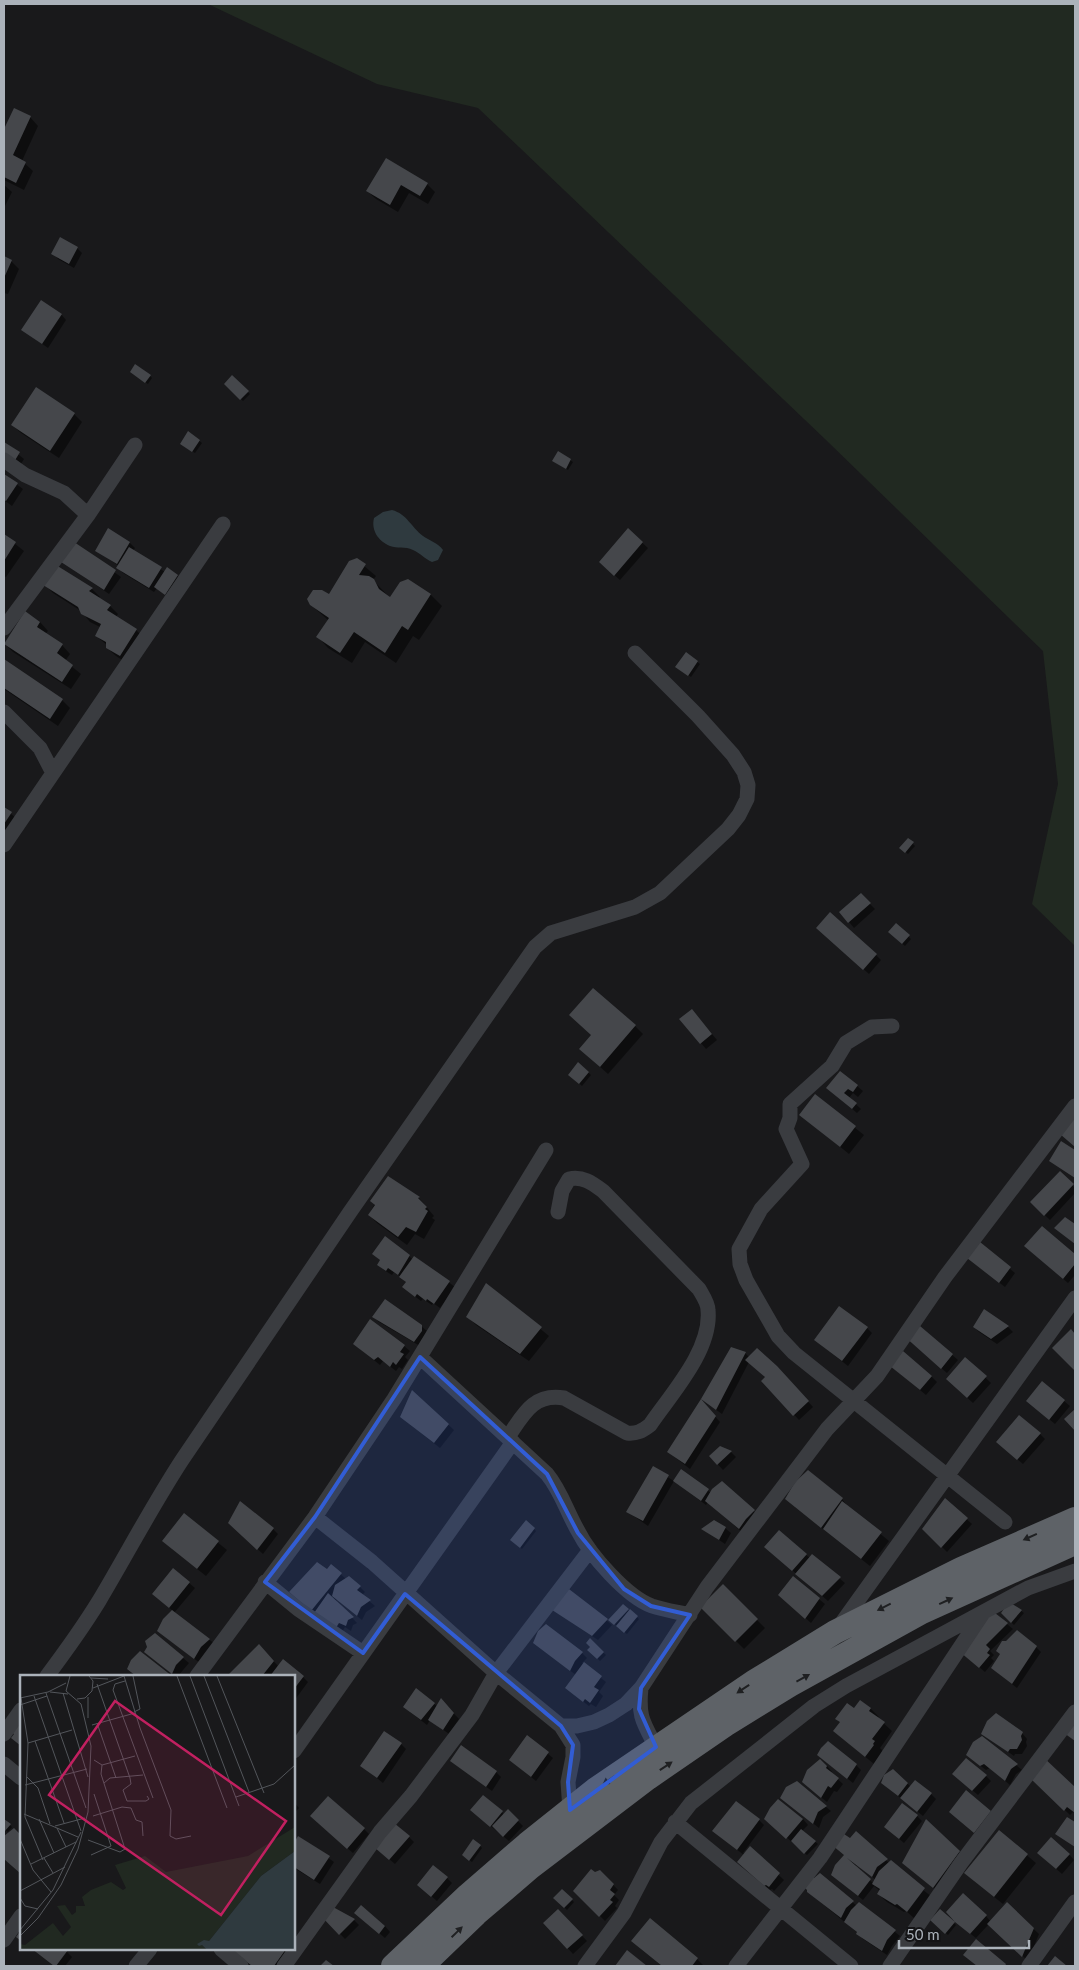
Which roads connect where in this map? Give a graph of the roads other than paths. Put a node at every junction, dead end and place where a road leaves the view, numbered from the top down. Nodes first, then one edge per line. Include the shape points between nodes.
1 (135, 445) dead end
2 (4, 460) edge
3 (88, 515) junction
4 (223, 524) dead end
5 (4, 628) edge
6 (635, 653) dead end
7 (4, 712) edge
8 (53, 773) junction
9 (4, 845) edge
10 (892, 1026) dead end
11 (1075, 1106) edge
12 (546, 1150) dead end
13 (558, 1212) dead end
14 (1075, 1298) edge
15 (420, 1357) junction
16 (856, 1401) junction
17 (510, 1440) junction
18 (948, 1475) junction
19 (315, 1517) junction
20 (1075, 1519) edge
21 (1005, 1522) dead end
22 (1075, 1543) edge
23 (590, 1550) junction
24 (1072, 1575) edge
25 (265, 1582) junction
26 (405, 1594) junction
27 (984, 1611) junction
28 (690, 1615) junction
29 (835, 1632) junction
30 (363, 1653) junction
31 (496, 1673) junction
32 (48, 1675) edge
33 (198, 1675) edge
34 (641, 1688) junction
35 (20, 1711) edge
36 (1075, 1712) edge
37 (561, 1726) junction
38 (4, 1734) edge
39 (656, 1747) junction
40 (295, 1750) edge
41 (4, 1764) edge
42 (20, 1777) edge
43 (570, 1810) junction
44 (675, 1822) junction
45 (1075, 1902) edge
46 (780, 1909) junction
47 (20, 1917) edge
48 (4, 1940) edge
49 (149, 1950) edge
50 (222, 1950) edge
51 (136, 1966) edge
52 (241, 1966) edge
53 (284, 1966) edge
54 (393, 1966) edge
55 (422, 1966) edge
56 (585, 1966) edge
57 (736, 1966) edge
58 (851, 1966) edge
59 (890, 1966) edge
60 (1029, 1966) edge

1 - 3 street
2 - 3 street via 25,475 64,493
3 - 5 street
4 - 8 street
6 - 32 street via 698,716 744,772 748,785 747,799 739,815 728,829 647,902 551,933 535,947 182,1460 94,1609
7 - 8 street via 40,748
8 - 9 street
10 - 16 street via 872,1027 846,1044 832,1066 790,1104 786,1130 802,1164 761,1209 738,1256 746,1280 784,1344
11 - 16 street
12 - 15 street
13 - 17 street via 562,1191 569,1179 591,1182 699,1289 708,1310 706,1333 686,1374 650,1425 642,1431 627,1433 564,1398 554,1397 542,1399 527,1409
14 - 18 street
15 - 17 street
15 - 19 street
16 - 18 street
16 - 28 street via 827,1428
17 - 23 street via 554,1483 578,1533
17 - 26 street
18 - 21 street
18 - 29 street
19 - 25 street
19 - 26 street via 372,1562
20 -> 29 highway via 961,1569
55 -> 22 highway via 531,1867 648,1778 725,1725 922,1612
23 - 28 street via 624,1589 638,1599 652,1606
23 - 31 street
24 - 27 street via 1028,1588
25 - 30 street via 298,1609
25 - 33 street
26 - 30 street
26 - 31 street
27 - 44 street via 814,1706 691,1803
27 - 46 street via 820,1858
28 - 34 street
29 -> 39 highway
30 - 40 street
31 - 37 street
31 - 53 street via 472,1716 380,1832
34 - 37 street via 626,1704 609,1715 577,1726
34 - 39 street via 639,1709
35 - 38 street
36 - 59 street via 961,1863
37 - 43 street via 573,1745 568,1782
39 -> 43 highway
41 - 42 street
43 - 54 highway via 468,1895
44 - 46 street
44 - 56 street via 624,1913
45 - 60 street
46 - 57 street
46 - 58 street
47 - 48 street
49 - 51 street
50 - 52 street

